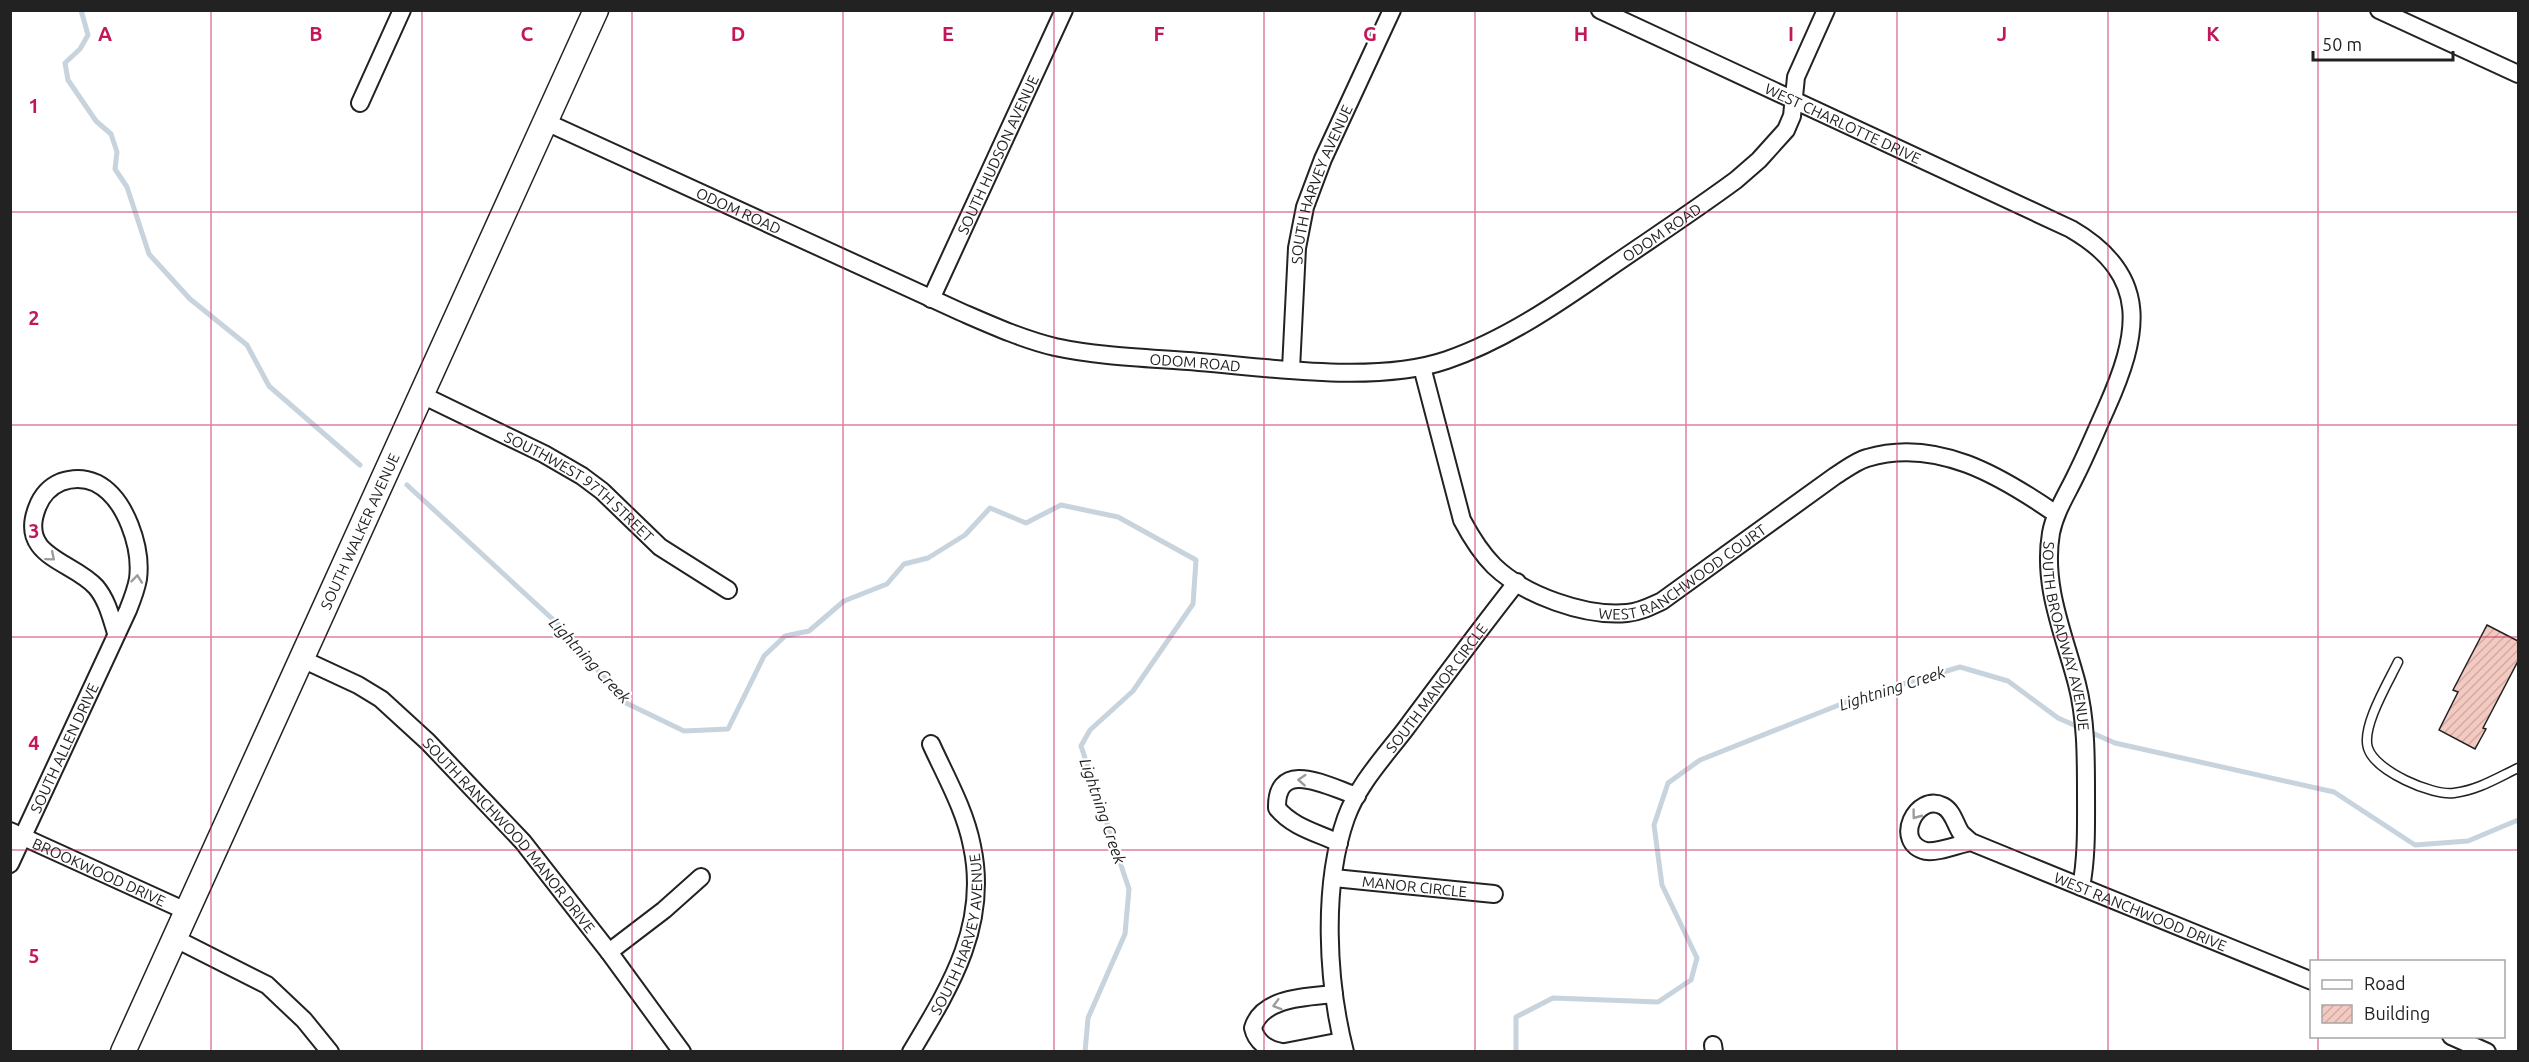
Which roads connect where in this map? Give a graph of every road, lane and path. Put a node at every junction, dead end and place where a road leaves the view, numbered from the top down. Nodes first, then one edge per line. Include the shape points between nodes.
1 (402, 10) edge
2 (596, 10) edge
3 (1064, 10) edge
4 (1392, 10) edge
5 (1600, 10) edge
6 (1826, 10) edge
7 (2379, 10) edge
8 (2518, 74) edge
9 (1792, 99) junction
10 (360, 104) dead end
11 (546, 122) junction
12 (2086, 238) joint
13 (931, 298) junction
14 (1422, 367) junction
15 (1291, 369) junction
16 (422, 395) junction
17 (2056, 514) junction
18 (1517, 582) junction
19 (728, 590) dead end
20 (116, 633) junction
21 (302, 659) junction
22 (2398, 662) dead end
23 (931, 744) dead end
24 (2518, 768) edge
25 (1357, 796) junction
26 (17, 833) edge
27 (1971, 842) dead end
28 (1339, 843) junction
29 (10, 864) edge
30 (701, 877) dead end
31 (1334, 878) junction
32 (2081, 887) junction
33 (1494, 894) dead end
34 (186, 911) junction
35 (174, 938) junction
36 (609, 952) junction
37 (2310, 980) edge
38 (1334, 994) junction
39 (2456, 1038) edge
40 (1343, 1046) edge
41 (123, 1052) edge
42 (330, 1052) edge
43 (682, 1052) edge
44 (911, 1052) edge
45 (1283, 1052) edge
46 (2487, 1052) edge

1 - 10 street
2 - 11 main road, SOUTH WALKER AVENUE
3 - 13 street, SOUTH HUDSON AVENUE
4 - 15 street, SOUTH HARVEY AVENUE via 1305,207 1297,248
5 - 9 street, WEST CHARLOTTE DRIVE
6 - 9 street, ODOM ROAD via 1796,77
7 - 8 street
9 - 12 street, WEST CHARLOTTE DRIVE
9 - 14 street, ODOM ROAD via 1792,116 1786,130 1751,166 1702,205 1561,301 1496,338
11 - 13 street, ODOM ROAD
11 - 16 main road, SOUTH WALKER AVENUE
12 - 17 street, SOUTH BROADWAY AVENUE via 2121,276 2133,319 2126,361
13 - 15 street, ODOM ROAD via 1011,333 1053,346
14 - 15 street, ODOM ROAD via 1367,372
14 - 18 street, WEST RANCHWOOD COURT via 1462,520 1483,555
16 - 19 street, SOUTHWEST 97TH STREET via 582,476 660,547
16 - 21 main road, SOUTH WALKER AVENUE
17 - 18 street, WEST RANCHWOOD COURT via 1971,465 1935,454 1897,451 1865,459 1835,476 1712,562 1681,589 1645,609 1629,613 1594,612 1536,594
17 - 32 street, SOUTH BROADWAY AVENUE via 2049,548 2051,593 2077,683 2086,751 2086,860
18 - 25 street, SOUTH MANOR CIRCLE
20 -> 20 street, SOUTH ALLEN DRIVE via 134,597 138,578 134,540 112,495 86,480 66,480 42,498 34,518 36,539 47,555 81,574 98,589
20 - 26 street, SOUTH ALLEN DRIVE
21 - 34 main road, SOUTH WALKER AVENUE
21 - 36 street, SOUTH RANCHWOOD MANOR DRIVE via 358,685 402,716 523,842
22 - 24 lane via 2369,724 2368,747 2383,768 2410,782 2451,794 2475,789
23 - 44 street, SOUTH HARVEY AVENUE via 963,815 972,846 974,907 970,936 958,971
25 - 28 street, SOUTH MANOR CIRCLE
25 -> 28 street via 1297,778 1280,790 1277,808 1282,815
26 - 29 street, SOUTH ALLEN DRIVE
26 - 34 street, BROOKWOOD DRIVE
27 - 32 street, WEST RANCHWOOD DRIVE
28 - 31 street, SOUTH MANOR CIRCLE
30 - 36 street
31 - 33 street, MANOR CIRCLE
31 - 38 street, SOUTH MANOR CIRCLE
32 - 37 street, WEST RANCHWOOD DRIVE
34 - 35 main road, SOUTH WALKER AVENUE
35 - 41 main road, SOUTH WALKER AVENUE
35 - 42 street via 267,985
36 - 43 street, SOUTH RANCHWOOD MANOR DRIVE
38 - 40 street, SOUTH MANOR CIRCLE
38 -> 45 street, SOUTH MANOR CIRCLE via 1278,1003 1260,1013 1253,1028 1257,1039
39 - 46 street
40 - 45 street, SOUTH MANOR CIRCLE

